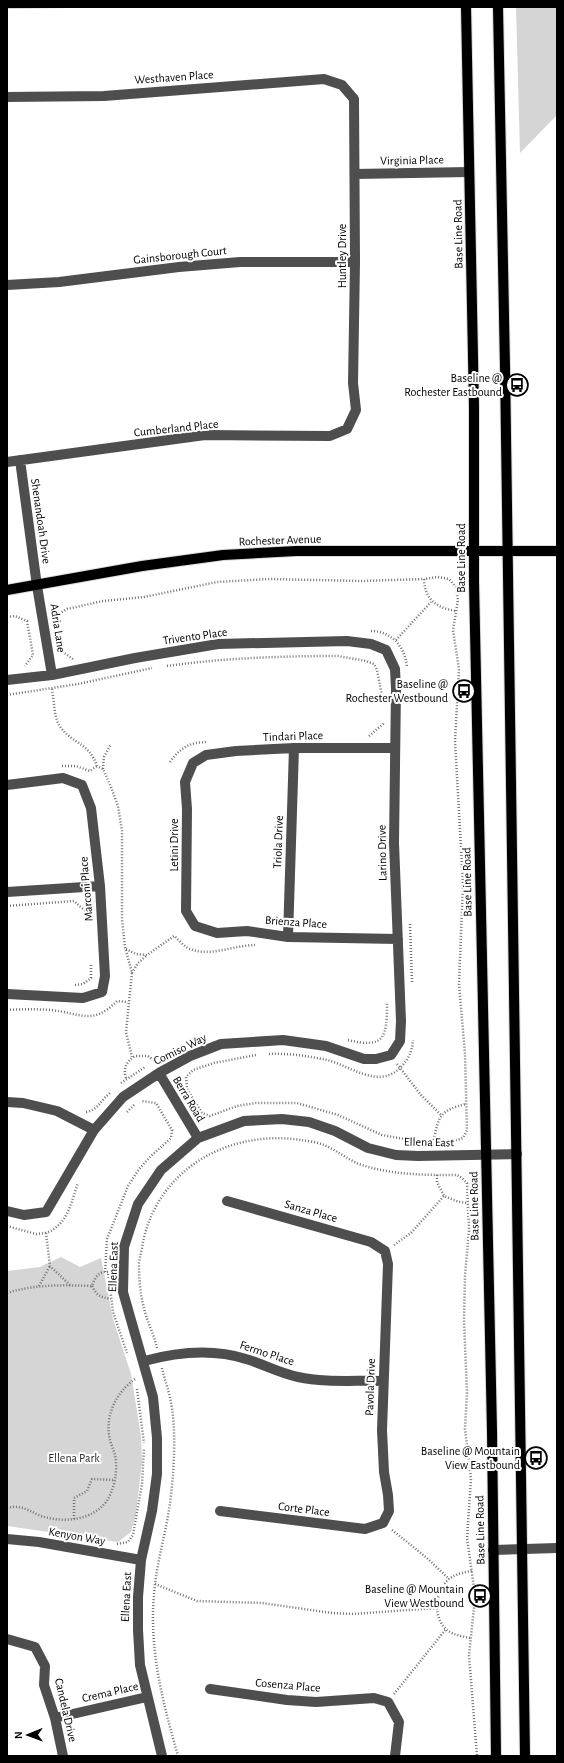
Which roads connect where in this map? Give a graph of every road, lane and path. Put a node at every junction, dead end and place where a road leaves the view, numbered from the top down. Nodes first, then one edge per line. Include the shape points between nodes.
1 (466, 7) edge
2 (498, 7) edge
3 (342, 85) joint
4 (7, 97) edge
5 (469, 172) junction
6 (355, 174) junction
7 (355, 262) junction
8 (7, 285) edge
9 (348, 430) joint
10 (20, 460) junction
11 (7, 462) edge
12 (557, 551) edge
13 (474, 552) junction
14 (506, 552) junction
15 (424, 579) junction
16 (38, 586) junction
17 (7, 590) edge
18 (431, 602) junction
19 (455, 611) junction
20 (7, 617) edge
21 (368, 631) dead end
22 (395, 640) junction
23 (386, 650) junction
24 (74, 659) dead end
25 (374, 664) junction
26 (165, 666) dead end
27 (19, 667) dead end
28 (158, 667) dead end
29 (408, 669) dead end
30 (52, 675) junction
31 (7, 680) edge
32 (7, 694) edge
33 (383, 708) dead end
34 (383, 720) dead end
35 (368, 737) dead end
36 (210, 742) dead end
37 (111, 744) dead end
38 (294, 748) junction
39 (395, 748) junction
40 (170, 762) dead end
41 (193, 763) joint
42 (102, 769) dead end
43 (7, 785) edge
44 (100, 886) junction
45 (7, 892) edge
46 (7, 906) edge
47 (410, 920) dead end
48 (90, 922) dead end
49 (194, 926) joint
50 (288, 937) junction
51 (398, 939) junction
52 (259, 945) dead end
53 (126, 949) dead end
54 (147, 955) junction
55 (91, 958) dead end
56 (132, 973) dead end
57 (68, 985) dead end
58 (412, 987) dead end
59 (7, 994) edge
60 (388, 999) dead end
61 (128, 1002) dead end
62 (7, 1010) edge
63 (344, 1039) dead end
64 (413, 1039) dead end
65 (260, 1054) dead end
66 (266, 1054) dead end
67 (391, 1055) junction
68 (161, 1058) dead end
69 (400, 1068) junction
70 (159, 1073) junction
71 (117, 1086) dead end
72 (113, 1090) dead end
73 (7, 1102) edge
74 (466, 1104) junction
75 (81, 1113) dead end
76 (124, 1115) dead end
77 (441, 1115) junction
78 (94, 1130) junction
79 (198, 1138) junction
80 (434, 1140) junction
81 (486, 1154) junction
82 (517, 1154) junction
83 (437, 1175) junction
84 (78, 1182) dead end
85 (444, 1196) junction
86 (227, 1201) dead end
87 (468, 1203) junction
88 (7, 1211) edge
89 (7, 1226) edge
90 (46, 1233) junction
91 (385, 1250) junction
92 (50, 1266) junction
93 (105, 1272) junction
94 (70, 1285) junction
95 (39, 1286) junction
96 (92, 1286) junction
97 (7, 1293) edge
98 (111, 1299) junction
99 (127, 1354) dead end
100 (159, 1357) junction
101 (144, 1361) junction
102 (133, 1373) dead end
103 (135, 1379) junction
104 (383, 1381) junction
105 (115, 1480) junction
106 (7, 1508) edge
107 (220, 1510) dead end
108 (74, 1519) junction
109 (384, 1523) junction
110 (7, 1539) edge
111 (117, 1544) dead end
112 (557, 1548) edge
113 (522, 1549) junction
114 (493, 1550) junction
115 (141, 1560) junction
116 (472, 1571) junction
117 (449, 1579) junction
118 (155, 1584) junction
119 (436, 1608) junction
120 (446, 1629) junction
121 (470, 1638) junction
122 (7, 1639) edge
123 (210, 1689) dead end
124 (147, 1697) junction
125 (388, 1702) junction
126 (55, 1718) junction
127 (63, 1756) edge
128 (162, 1756) edge
129 (178, 1756) edge
130 (396, 1756) edge
131 (477, 1756) edge
132 (496, 1756) edge
133 (525, 1756) edge

1 - 5 main road, Base Line Road
2 - 14 main road
3 - 4 street, Westhaven Place via 324,79 104,96
3 - 6 street, Huntley Drive via 354,99
5 - 6 street, Virginia Place
5 - 13 main road, Base Line Road
6 - 7 street, Huntley Drive
7 - 8 street, Gainsborough Court via 240,262 59,282
7 - 9 street, Huntley Drive via 353,383 356,410
9 - 10 street, Cumberland Place via 330,436 205,436
10 - 11 street, Cumberland Place
10 - 16 street, Shenandoah Drive
12 - 14 main road, Rochester Avenue
13 - 14 main road, Rochester Avenue
13 - 16 main road, Rochester Avenue via 296,551 223,555 142,566
13 - 81 main road, Base Line Road
14 - 82 main road
15 - 18 path
15 - 19 path via 449,579 456,587 458,600
15 - 24 path via 269,579 217,582 151,596 67,608 59,614 58,620 63,652
16 - 17 main road, Rochester Avenue
16 - 30 street, Adria Lane
18 - 19 path
18 - 22 path
19 - 74 path via 453,630 459,670 456,749 463,884 459,984
20 - 27 path via 15,616 27,620 33,655 25,667
21 - 22 path via 384,633
22 - 23 path
22 - 29 path via 403,649
23 - 25 path
23 - 30 street, Trivento Place via 371,644 347,641 218,644
23 - 39 street, Larino Drive via 395,669
25 - 26 path via 366,660 338,656 280,656
25 - 33 path via 381,685
28 - 32 path via 72,685
30 - 31 street, Trivento Place
34 - 35 path via 383,724
36 - 40 path via 187,745
37 - 42 path via 104,757
38 - 39 street, Tindari Place
38 - 41 street, Tindari Place via 206,755
38 - 50 street, Triola Drive
39 - 51 street, Larino Drive via 394,844
41 - 49 street, Letini Drive via 185,782 186,911
43 - 44 street, Marconi Place via 63,778 82,785 91,808
44 - 45 street
44 - 59 street, Marconi Place via 106,976 102,992 83,998
46 - 48 path via 74,901 90,914
47 - 58 path
49 - 50 street, Brienza Place via 217,933 247,931
50 - 51 street, Brienza Place
51 - 67 street, Larino Drive via 400,1040
52 - 54 path via 200,952 186,946 174,936
53 - 54 path via 136,954
54 - 56 path
55 - 57 path via 91,978 83,984
60 - 63 path via 384,1034 380,1040 370,1044
61 - 62 path via 118,1001 109,1009 92,1016 53,1010
64 - 69 path via 408,1059
65 - 80 path via 233,1058 193,1070 186,1077 187,1089 202,1113 210,1116 237,1106 256,1103 297,1103 338,1115 382,1135 416,1141
66 - 69 path via 328,1060 369,1076 387,1075
67 - 69 path
67 - 70 street, Comiso Way via 364,1059 326,1046 283,1040 221,1044 190,1056
68 - 71 path via 155,1061 148,1056 135,1056 126,1063 126,1078
69 - 77 path via 420,1095
70 - 78 street, Comiso Way via 123,1097
70 - 79 street, Berra Road
72 - 75 path via 102,1099 99,1106 92,1111
73 - 78 street via 57,1111
74 - 77 path via 453,1107
74 - 80 path via 466,1130 463,1138
76 - 93 path via 142,1100 156,1102 172,1130 171,1138 147,1160 128,1186 107,1238
77 - 80 path
78 - 88 street, Comiso Way via 46,1212 24,1215
79 - 81 street, Ellena East via 244,1121 282,1119 309,1122 335,1131 368,1148 396,1155
79 - 101 street, Ellena East via 161,1170 138,1204 124,1247 123,1292
81 - 82 street, Ellena East
81 - 114 main road, Base Line Road
82 - 113 main road
83 - 85 path via 437,1182
83 - 87 path via 457,1175 462,1178 467,1183
83 - 100 path via 416,1175 376,1169 357,1163 323,1145 281,1137 239,1142 203,1158 167,1190 154,1210 145,1232 139,1261 140,1285 144,1308 155,1337
84 - 90 path via 66,1217
85 - 87 path
85 - 91 path via 411,1233
86 - 91 street, Sanza Place via 371,1242
87 - 116 path via 464,1320 467,1393 465,1429 471,1480 467,1538
89 - 90 path via 36,1234
90 - 92 path
91 - 104 street, Pavola Drive via 388,1264
92 - 94 path
92 - 95 path
93 - 96 path via 95,1278
93 - 98 path via 108,1272
94 - 95 path
94 - 96 path
95 - 97 path
96 - 98 path via 100,1298
98 - 99 path
100 - 101 street, Fermo Place
100 - 104 street, Fermo Place via 190,1352 221,1353 298,1377
100 - 118 path via 170,1398 173,1464 170,1503
101 - 115 street, Ellena East via 153,1397 157,1466 152,1511
102 - 103 path
103 - 105 path via 120,1393 109,1416 109,1435 116,1462
103 - 111 path via 144,1442 142,1484 133,1535 128,1542
104 - 109 street, Pavola Drive via 382,1430 389,1512
105 - 108 path via 111,1494 98,1510
105 - 108 path via 92,1478 87,1491 74,1498
106 - 108 path via 17,1506 50,1518
107 - 109 street, Corte Place via 365,1530
109 - 117 path
110 - 115 street, Kenyon Way
112 - 113 street
113 - 114 street
113 - 133 main road
114 - 132 main road, Base Line Road
115 - 124 street, Ellena East via 138,1630 140,1665
116 - 117 path
116 - 121 path via 474,1608
117 - 119 path via 439,1593
118 - 119 path via 197,1600 262,1603 332,1613 353,1614
118 - 129 path via 155,1658
119 - 120 path
120 - 121 path
120 - 125 path
121 - 131 path via 469,1655
122 - 126 street, Candela Drive via 35,1647 44,1666 44,1685
123 - 125 street, Cosenza Place via 287,1700 316,1702 374,1698
124 - 126 street, Crema Place
124 - 128 street, Ellena East
125 - 130 street via 398,1722
126 - 127 street, Candela Drive

